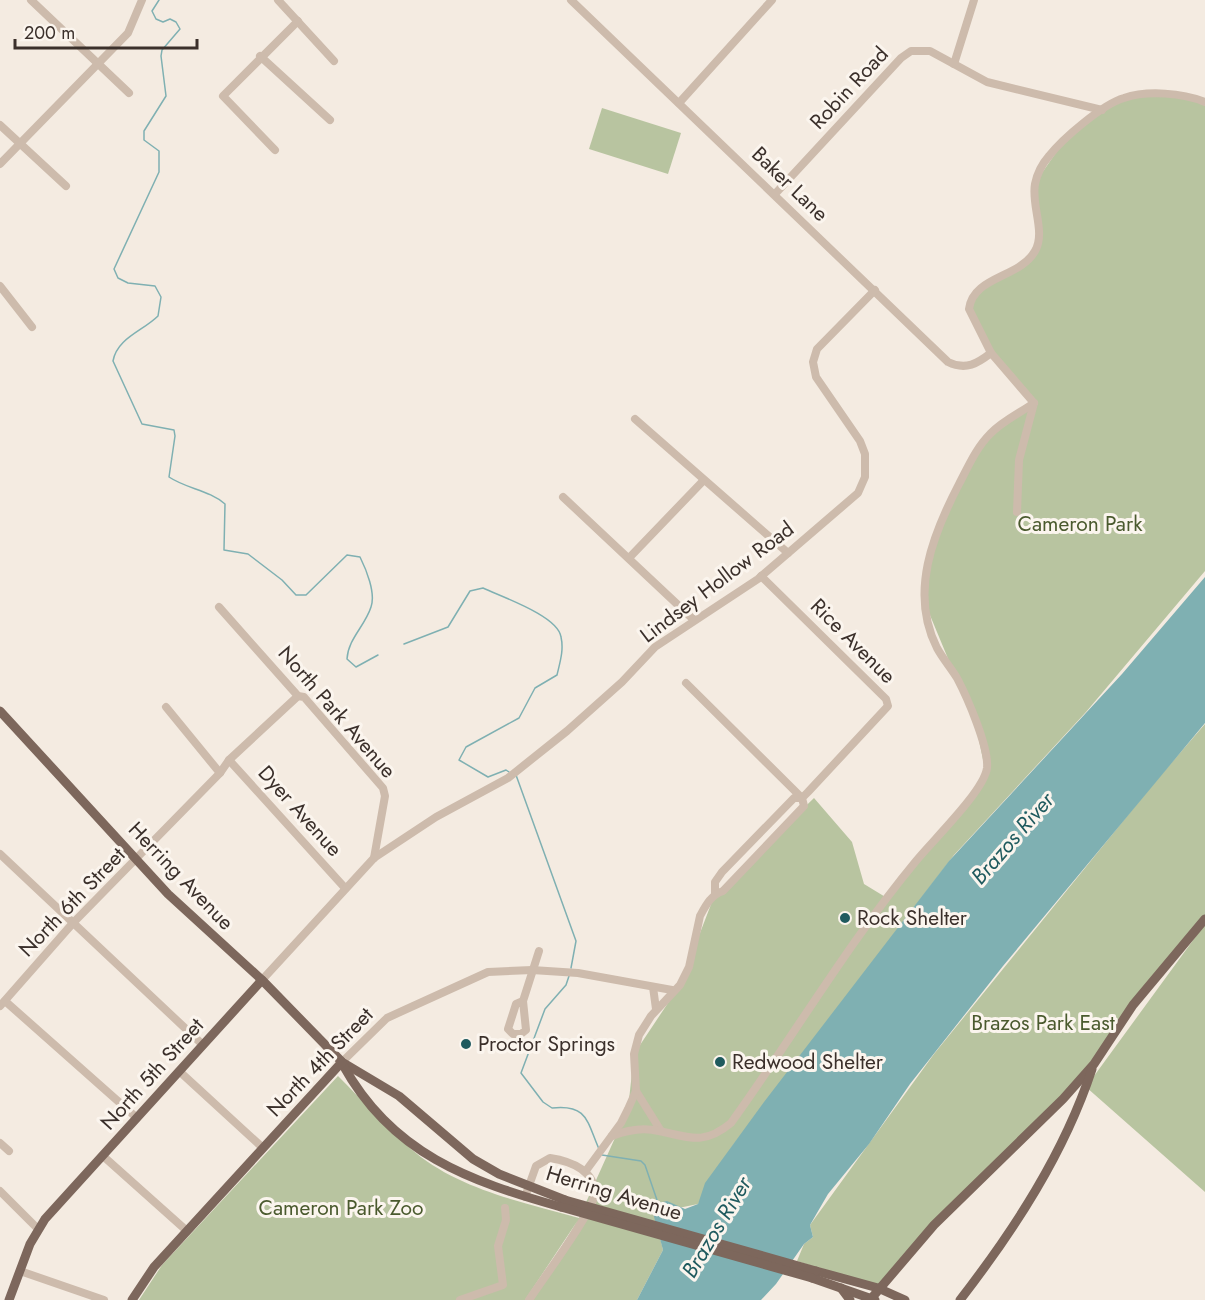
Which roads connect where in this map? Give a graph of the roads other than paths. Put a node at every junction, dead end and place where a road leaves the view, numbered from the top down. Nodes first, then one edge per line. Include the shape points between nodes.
1 (31, 0) edge
2 (142, 0) edge
3 (278, 0) edge
4 (571, 0) edge
5 (772, 0) edge
6 (974, 0) edge
7 (298, 21) junction
8 (260, 56) junction
9 (334, 61) dead end
10 (954, 64) junction
11 (99, 66) junction
12 (129, 93) dead end
13 (1205, 102) edge
14 (679, 103) junction
15 (1102, 110) junction
16 (330, 120) dead end
17 (0, 125) edge
18 (19, 143) junction
19 (275, 150) dead end
20 (0, 164) edge
21 (66, 186) dead end
22 (775, 194) junction
23 (0, 286) edge
24 (875, 290) junction
25 (33, 327) dead end
26 (992, 352) junction
27 (1035, 404) junction
28 (635, 418) dead end
29 (703, 481) junction
30 (563, 497) dead end
31 (1017, 512) dead end
32 (788, 553) junction
33 (629, 558) junction
34 (761, 576) junction
35 (219, 607) dead end
36 (694, 620) junction
37 (686, 683) dead end
38 (298, 696) junction
39 (166, 707) dead end
40 (0, 711) edge
41 (229, 760) junction
42 (220, 773) junction
43 (802, 798) junction
44 (0, 854) edge
45 (374, 858) junction
46 (137, 859) junction
47 (345, 888) junction
48 (715, 894) junction
49 (1205, 918) edge
50 (73, 922) junction
51 (539, 951) dead end
52 (532, 970) junction
53 (262, 980) junction
54 (653, 987) junction
55 (672, 990) junction
56 (523, 1001) dead end
57 (3, 1003) edge
58 (656, 1009) junction
59 (203, 1045) junction
60 (342, 1062) junction
61 (1094, 1064) junction
62 (179, 1071) junction
63 (636, 1091) junction
64 (137, 1118) junction
65 (661, 1131) junction
66 (612, 1136) junction
67 (0, 1143) edge
68 (263, 1148) junction
69 (9, 1151) dead end
70 (103, 1156) junction
71 (585, 1172) junction
72 (529, 1186) junction
73 (0, 1191) edge
74 (525, 1197) junction
75 (563, 1204) junction
76 (505, 1208) dead end
77 (38, 1229) junction
78 (187, 1231) junction
79 (20, 1271) junction
80 (814, 1274) junction
81 (839, 1286) junction
82 (878, 1288) junction
83 (873, 1299) edge
84 (9, 1300) edge
85 (104, 1300) edge
86 (132, 1300) edge
87 (460, 1300) edge
88 (529, 1300) edge
89 (850, 1300) edge
90 (905, 1300) edge
91 (960, 1300) edge

1 - 11 street
2 - 11 street via 128,33
3 - 7 street
4 - 14 street, Baker Lane
5 - 14 street
6 - 10 street
7 - 8 street
7 - 9 street
8 - 16 street
8 - 19 street via 223,96
10 - 15 street, Robin Road via 987,82
10 - 22 street, Robin Road via 924,50 901,57
11 - 12 street
11 - 18 street
13 - 15 street via 1181,96 1136,95
14 - 22 street, Baker Lane
15 - 26 street via 1057,147 1041,167 1034,190 1039,239 1035,252 1023,265 980,288 971,300 970,314
17 - 18 street
18 - 20 street
18 - 21 street
22 - 24 street, Baker Lane
23 - 25 street
24 - 26 street, Baker Lane via 952,364 972,366
24 - 32 street, Lindsey Hollow Road via 817,349 813,362 819,382 863,447 866,469 862,485 825,524
26 - 27 street
27 - 31 street via 1019,460
27 - 65 street via 996,428 980,446 940,522 927,561 924,594 930,630 962,689 986,753 987,767 981,784 914,863 863,932 731,1124 702,1138
28 - 29 street
29 - 32 street
29 - 33 street
30 - 33 street
32 - 34 street, Lindsey Hollow Road
33 - 36 street
34 - 36 street, Lindsey Hollow Road
34 - 43 street, Rice Avenue via 886,699 886,710
35 - 38 street, North Park Avenue
36 - 45 street, Lindsey Hollow Road via 655,647 614,689 508,778
37 - 43 street
38 - 41 street, North 6th Street
38 - 45 street, North Park Avenue via 304,697 384,791
39 - 42 street
40 - 46 main road, Herring Avenue
41 - 42 street, North 6th Street
41 - 47 street, Dyer Avenue
42 - 46 street, North 6th Street
43 - 48 street via 804,806 723,891
43 - 48 street via 794,798 722,872 714,882
44 - 50 street
45 - 47 street, Lindsey Hollow Road
46 - 50 street, North 6th Street
46 - 53 main road, Herring Avenue via 168,894
47 - 53 street, North 5th Street
48 - 55 street via 700,916 689,967 680,985
49 - 61 main road via 1133,1005
50 - 57 street, North 6th Street
50 - 59 street
51 - 52 street
52 - 54 street, North 4th Street
52 - 56 street
52 - 60 street, North 4th Street via 488,972 408,1007 370,1032
53 - 59 main road, North 5th Street
53 - 60 main road, Herring Avenue
54 - 55 street, North 4th Street
54 - 58 street
55 - 58 street
57 - 64 street
58 - 63 street via 639,1035 634,1054
59 - 62 main road, North 5th Street
60 - 68 main road, North 4th Street
60 - 72 main road, Herring Avenue via 399,1096 473,1159
60 - 74 main road, Herring Avenue via 376,1110 422,1151 476,1181
61 - 82 main road via 1035,1129 934,1225
61 - 91 main road via 1046,1173
62 - 64 main road, North 5th Street
62 - 68 street
63 - 65 street
63 - 66 street
64 - 70 main road, North 5th Street
65 - 66 street via 642,1129
66 - 71 street
67 - 69 street
68 - 78 main road, North 4th Street
70 - 77 main road, North 5th Street
70 - 78 street
71 - 72 street via 550,1158 536,1166
71 - 88 street via 594,1197
72 - 74 street
72 - 75 main road, Herring Avenue
73 - 77 street
74 - 75 main road, Herring Avenue
75 - 80 main road, Herring Avenue, bridge
76 - 87 street via 506,1220 498,1246 503,1285
77 - 79 main road, North 5th Street
78 - 86 main road, North 4th Street via 154,1267
79 - 84 main road, North 5th Street
79 - 85 street
80 - 81 main road, Herring Avenue
80 - 82 main road, Herring Avenue
81 - 83 main road, Herring Avenue
81 - 89 main road
82 - 83 main road
82 - 90 main road, Herring Avenue

